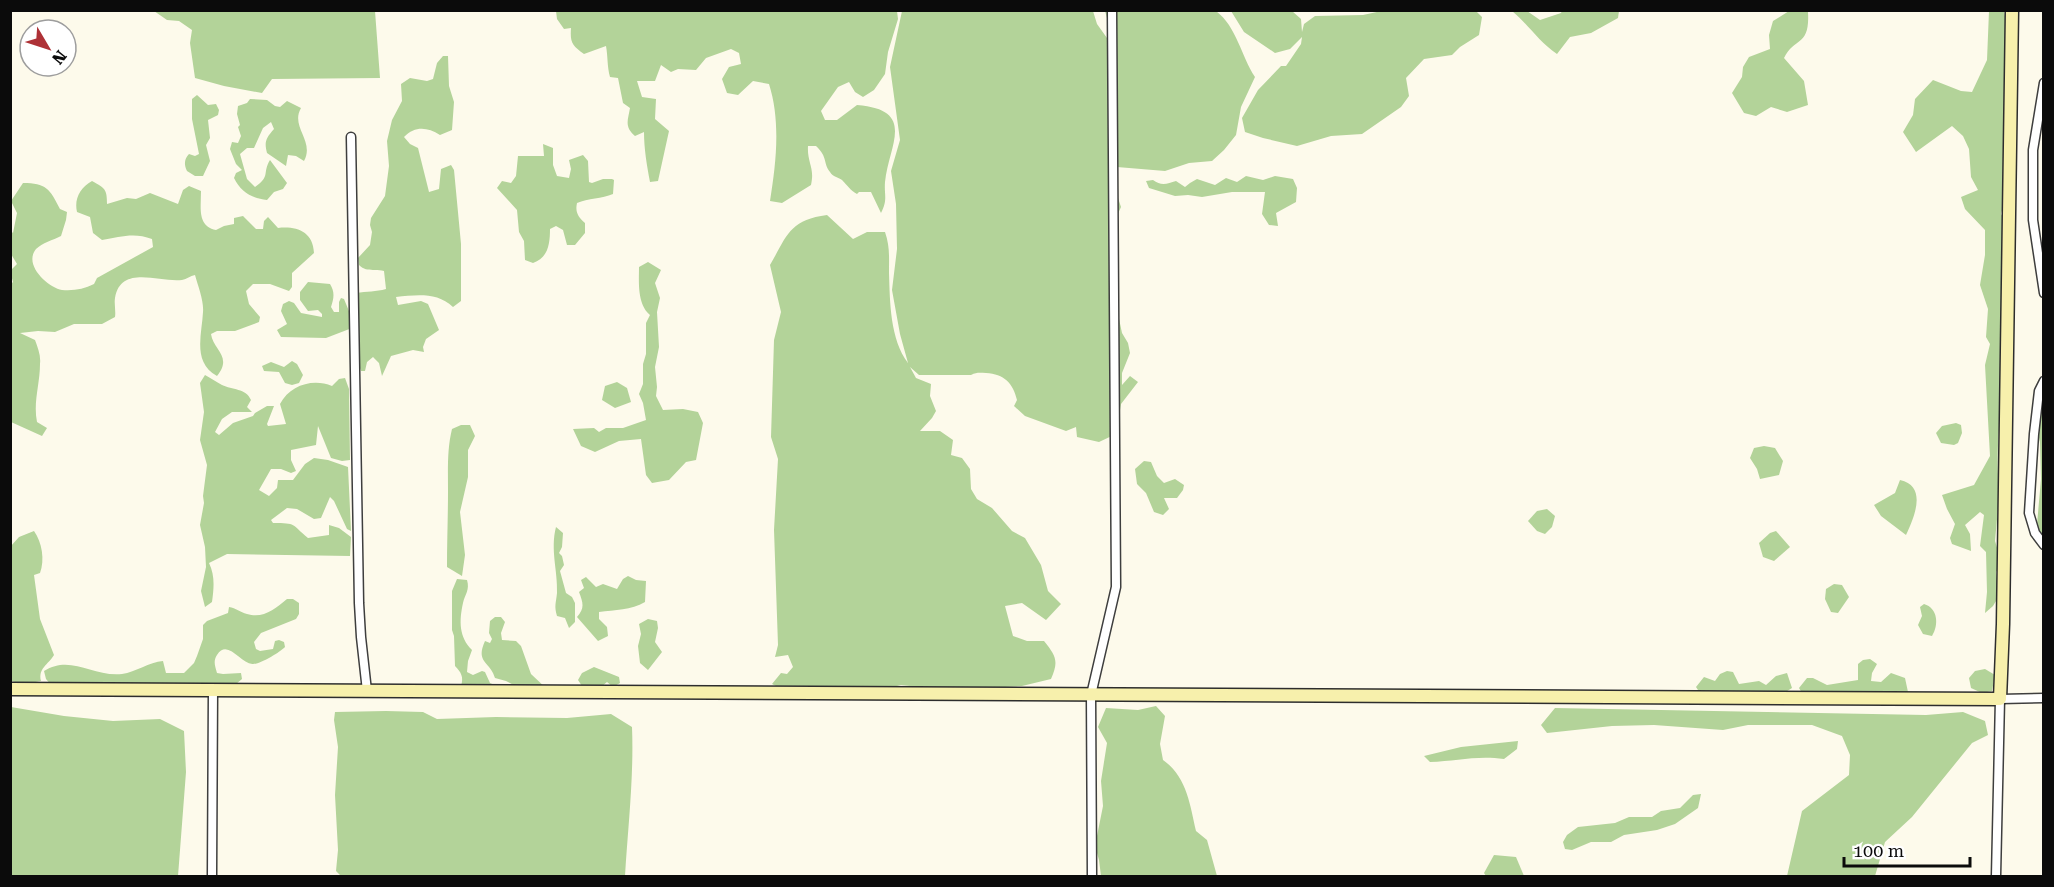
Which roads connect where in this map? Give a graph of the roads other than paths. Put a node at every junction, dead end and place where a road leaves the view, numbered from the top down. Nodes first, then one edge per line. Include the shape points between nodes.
1 (1112, 10) edge
2 (2012, 10) edge
3 (2043, 83) edge
4 (351, 137) dead end
5 (2043, 293) edge
6 (2043, 381) edge
7 (2043, 545) edge
8 (10, 689) edge
9 (213, 690) junction
10 (367, 691) junction
11 (1091, 695) junction
12 (2043, 698) edge
13 (2000, 699) junction
14 (212, 876) edge
15 (1092, 876) edge
16 (1996, 876) edge

1 - 11 street via 1116,587
2 - 13 street
3 - 5 street via 2033,150 2033,220
4 - 10 street via 359,603
6 - 7 street via 2034,434 2029,513
8 - 9 street
9 - 10 street
9 - 14 street
10 - 11 street
11 - 13 street
11 - 15 street
12 - 13 street
13 - 16 street

